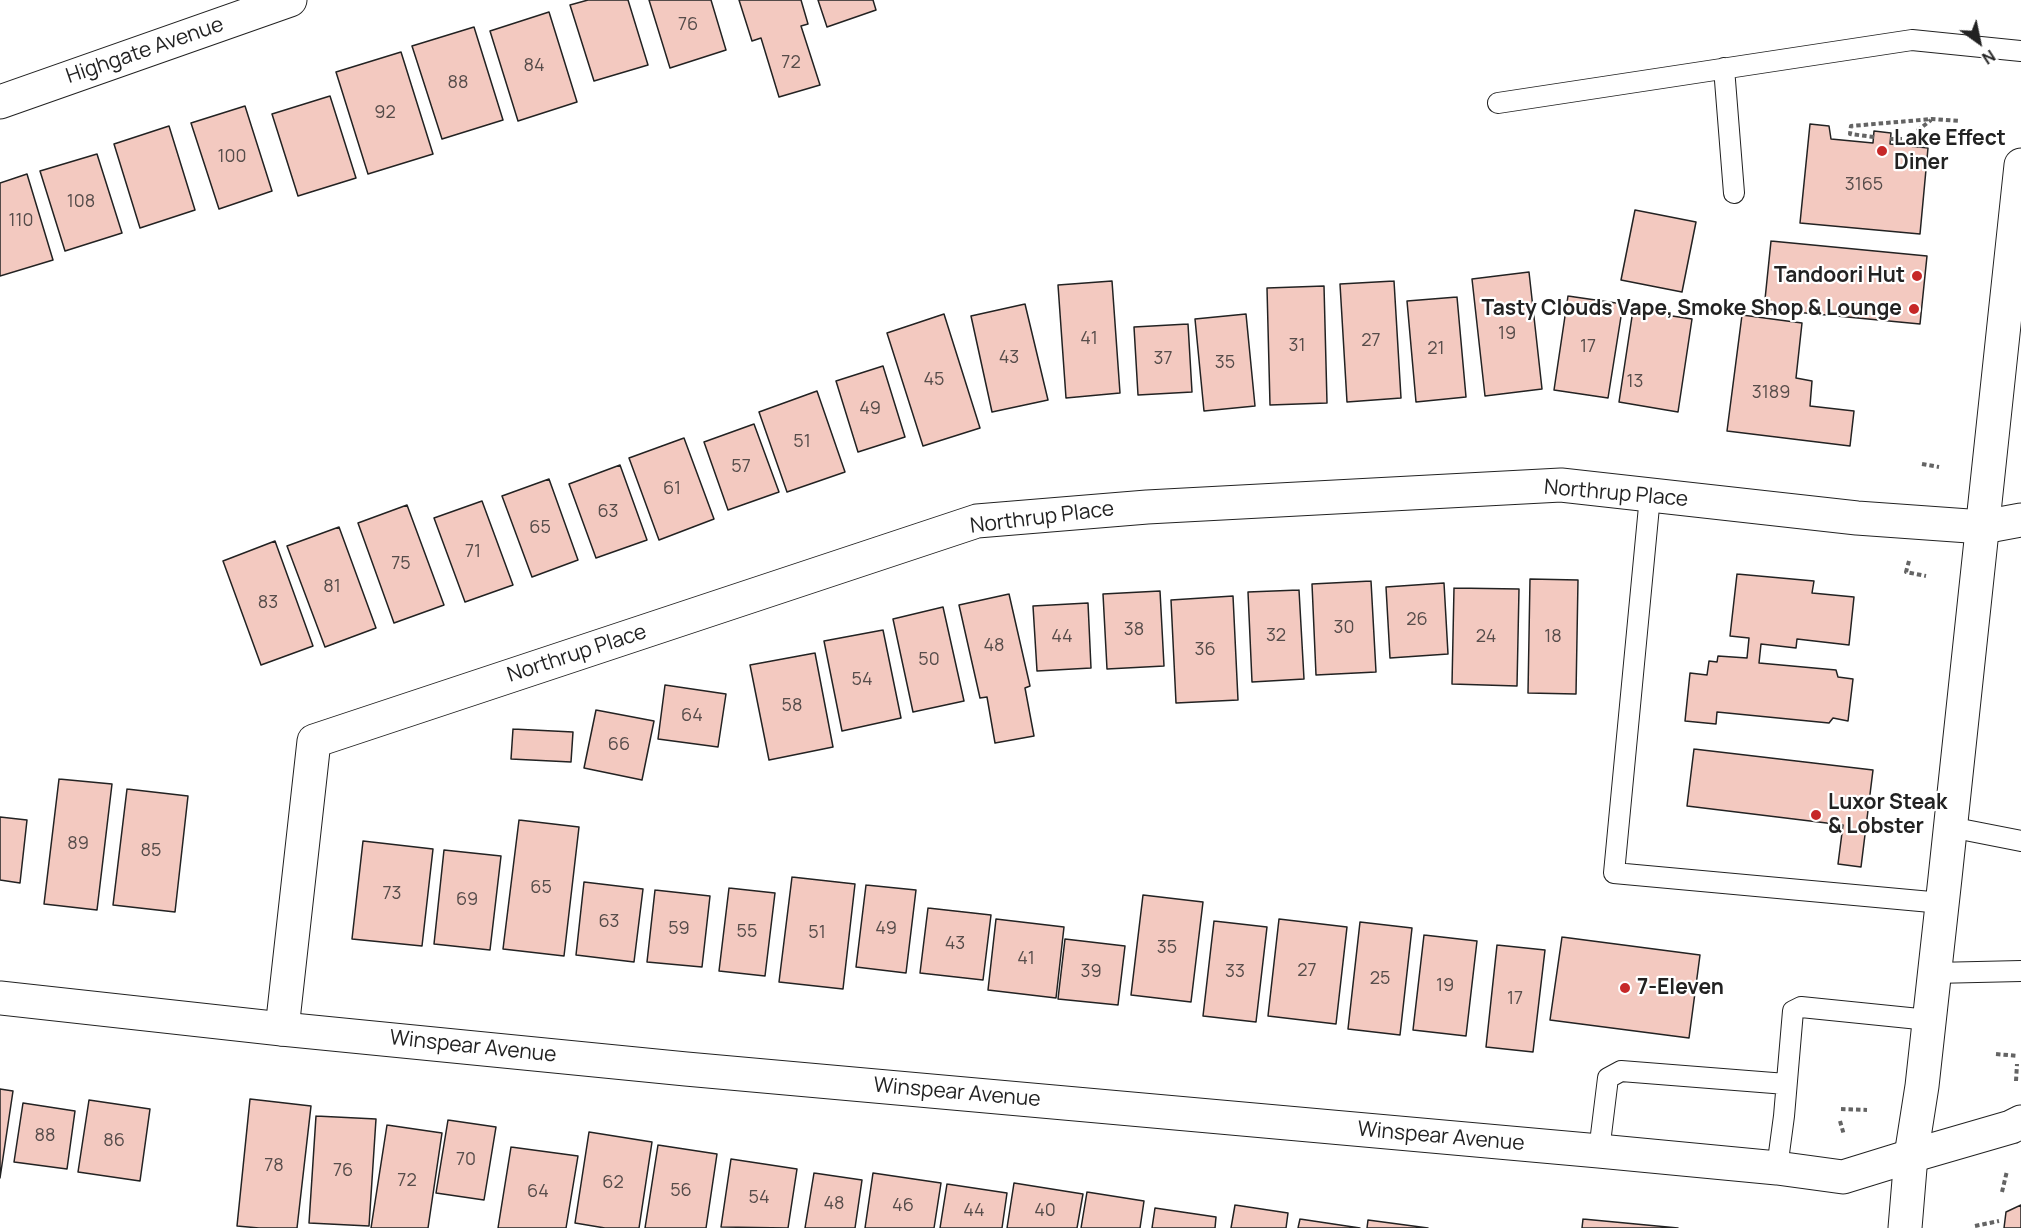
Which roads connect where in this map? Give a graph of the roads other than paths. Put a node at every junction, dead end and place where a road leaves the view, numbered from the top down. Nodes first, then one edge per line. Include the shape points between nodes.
1 (290, 0) edge
2 (2021, 51) edge
3 (1724, 68) junction
4 (0, 102) edge
5 (1498, 104) dead end
6 (2021, 165) edge
7 (1734, 193) dead end
8 (1650, 495) junction
9 (2021, 520) edge
10 (1983, 527) junction
11 (1950, 827) junction
12 (2021, 841) edge
13 (1942, 903) junction
14 (2021, 971) edge
15 (1934, 974) junction
16 (0, 998) edge
17 (1929, 1020) junction
18 (282, 1029) junction
19 (1786, 1084) junction
20 (2021, 1122) edge
21 (1599, 1151) junction
22 (1911, 1156) junction
23 (1777, 1168) junction
24 (1905, 1228) edge

1 - 4 street, Highgate Avenue
2 - 3 lane via 1912,40
3 - 5 lane
3 - 7 lane
6 - 10 street
8 - 10 street, Northrup Place via 1857,518
8 - 13 lane via 1614,873
8 - 18 street, Northrup Place via 1562,486 1147,507 977,521 314,741
9 - 10 street, Northrup Place
10 - 11 street
11 - 12 lane
11 - 13 street
13 - 15 street
14 - 15 lane
15 - 17 street
16 - 18 street, Winspear Avenue
17 - 19 lane via 1801,1007 1793,1011
17 - 22 street
18 - 21 street, Winspear Avenue
19 - 21 lane via 1621,1071 1608,1078
19 - 23 lane
20 - 22 street, Winspear Avenue
21 - 23 street, Winspear Avenue
22 - 23 street, Winspear Avenue via 1843,1177
22 - 24 street

